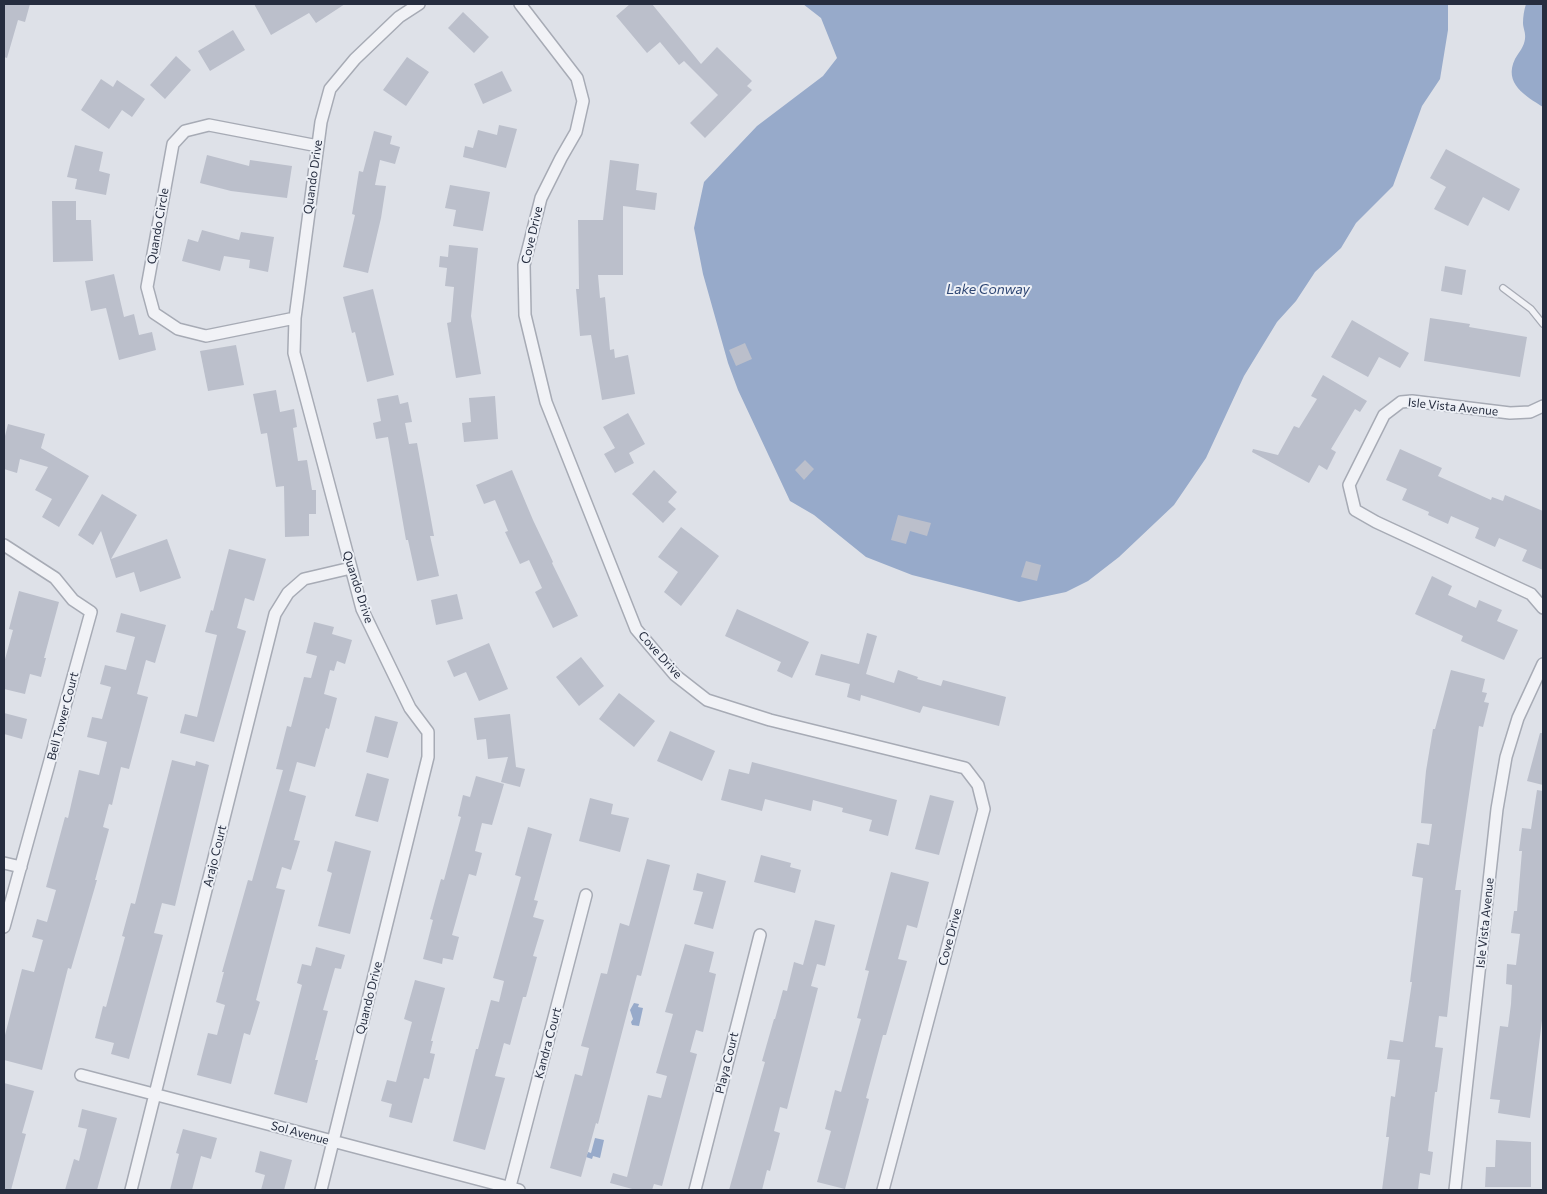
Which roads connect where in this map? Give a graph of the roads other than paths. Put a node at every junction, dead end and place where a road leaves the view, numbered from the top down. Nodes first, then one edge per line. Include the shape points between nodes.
1 (419, 4) edge
2 (520, 4) edge
3 (318, 146) junction
4 (1503, 288) dead end
5 (295, 318) junction
6 (1543, 324) edge
7 (1543, 406) edge
8 (4, 546) edge
9 (351, 568) junction
10 (1543, 608) edge
11 (1543, 664) edge
12 (4, 863) edge
13 (21, 867) junction
14 (586, 895) dead end
15 (4, 926) edge
16 (760, 935) dead end
17 (81, 1075) dead end
18 (156, 1095) junction
19 (334, 1141) junction
20 (513, 1189) edge
21 (131, 1190) edge
22 (321, 1190) edge
23 (694, 1190) edge
24 (883, 1190) edge
25 (1455, 1190) edge

1 - 3 street, Quando Drive via 399,17 356,58 330,89
2 - 24 street, Cove Drive via 577,78 583,102 576,132 541,198 524,265 525,315 546,402 636,629 676,676 707,700 770,720 964,768 978,786 984,809
3 - 5 street, Quando Drive
3 - 5 street, Quando Circle via 209,125 185,131 173,144 147,287 154,313 178,328 206,336
4 - 6 lane
5 - 9 street, Quando Drive via 294,352
7 - 10 street, Isle Vista Avenue via 1530,412 1510,413 1412,400 1401,402 1384,415 1349,485 1355,510 1531,594
8 - 13 street, Bell Tower Court via 55,578 73,600 91,612
9 - 18 street, Arajo Court via 304,579 288,593 275,614
9 - 19 street, Quando Drive via 362,609 410,708 428,732 428,757
11 - 25 street, Isle Vista Avenue via 1518,718 1506,756 1497,809
12 - 13 street
13 - 15 street, Bell Tower Court
14 - 20 street, Kandra Court
16 - 23 street, Playa Court
17 - 18 street, Sol Avenue
18 - 19 street, Sol Avenue
18 - 21 street, Arajo Court
19 - 20 street, Sol Avenue
19 - 22 street, Quando Drive

